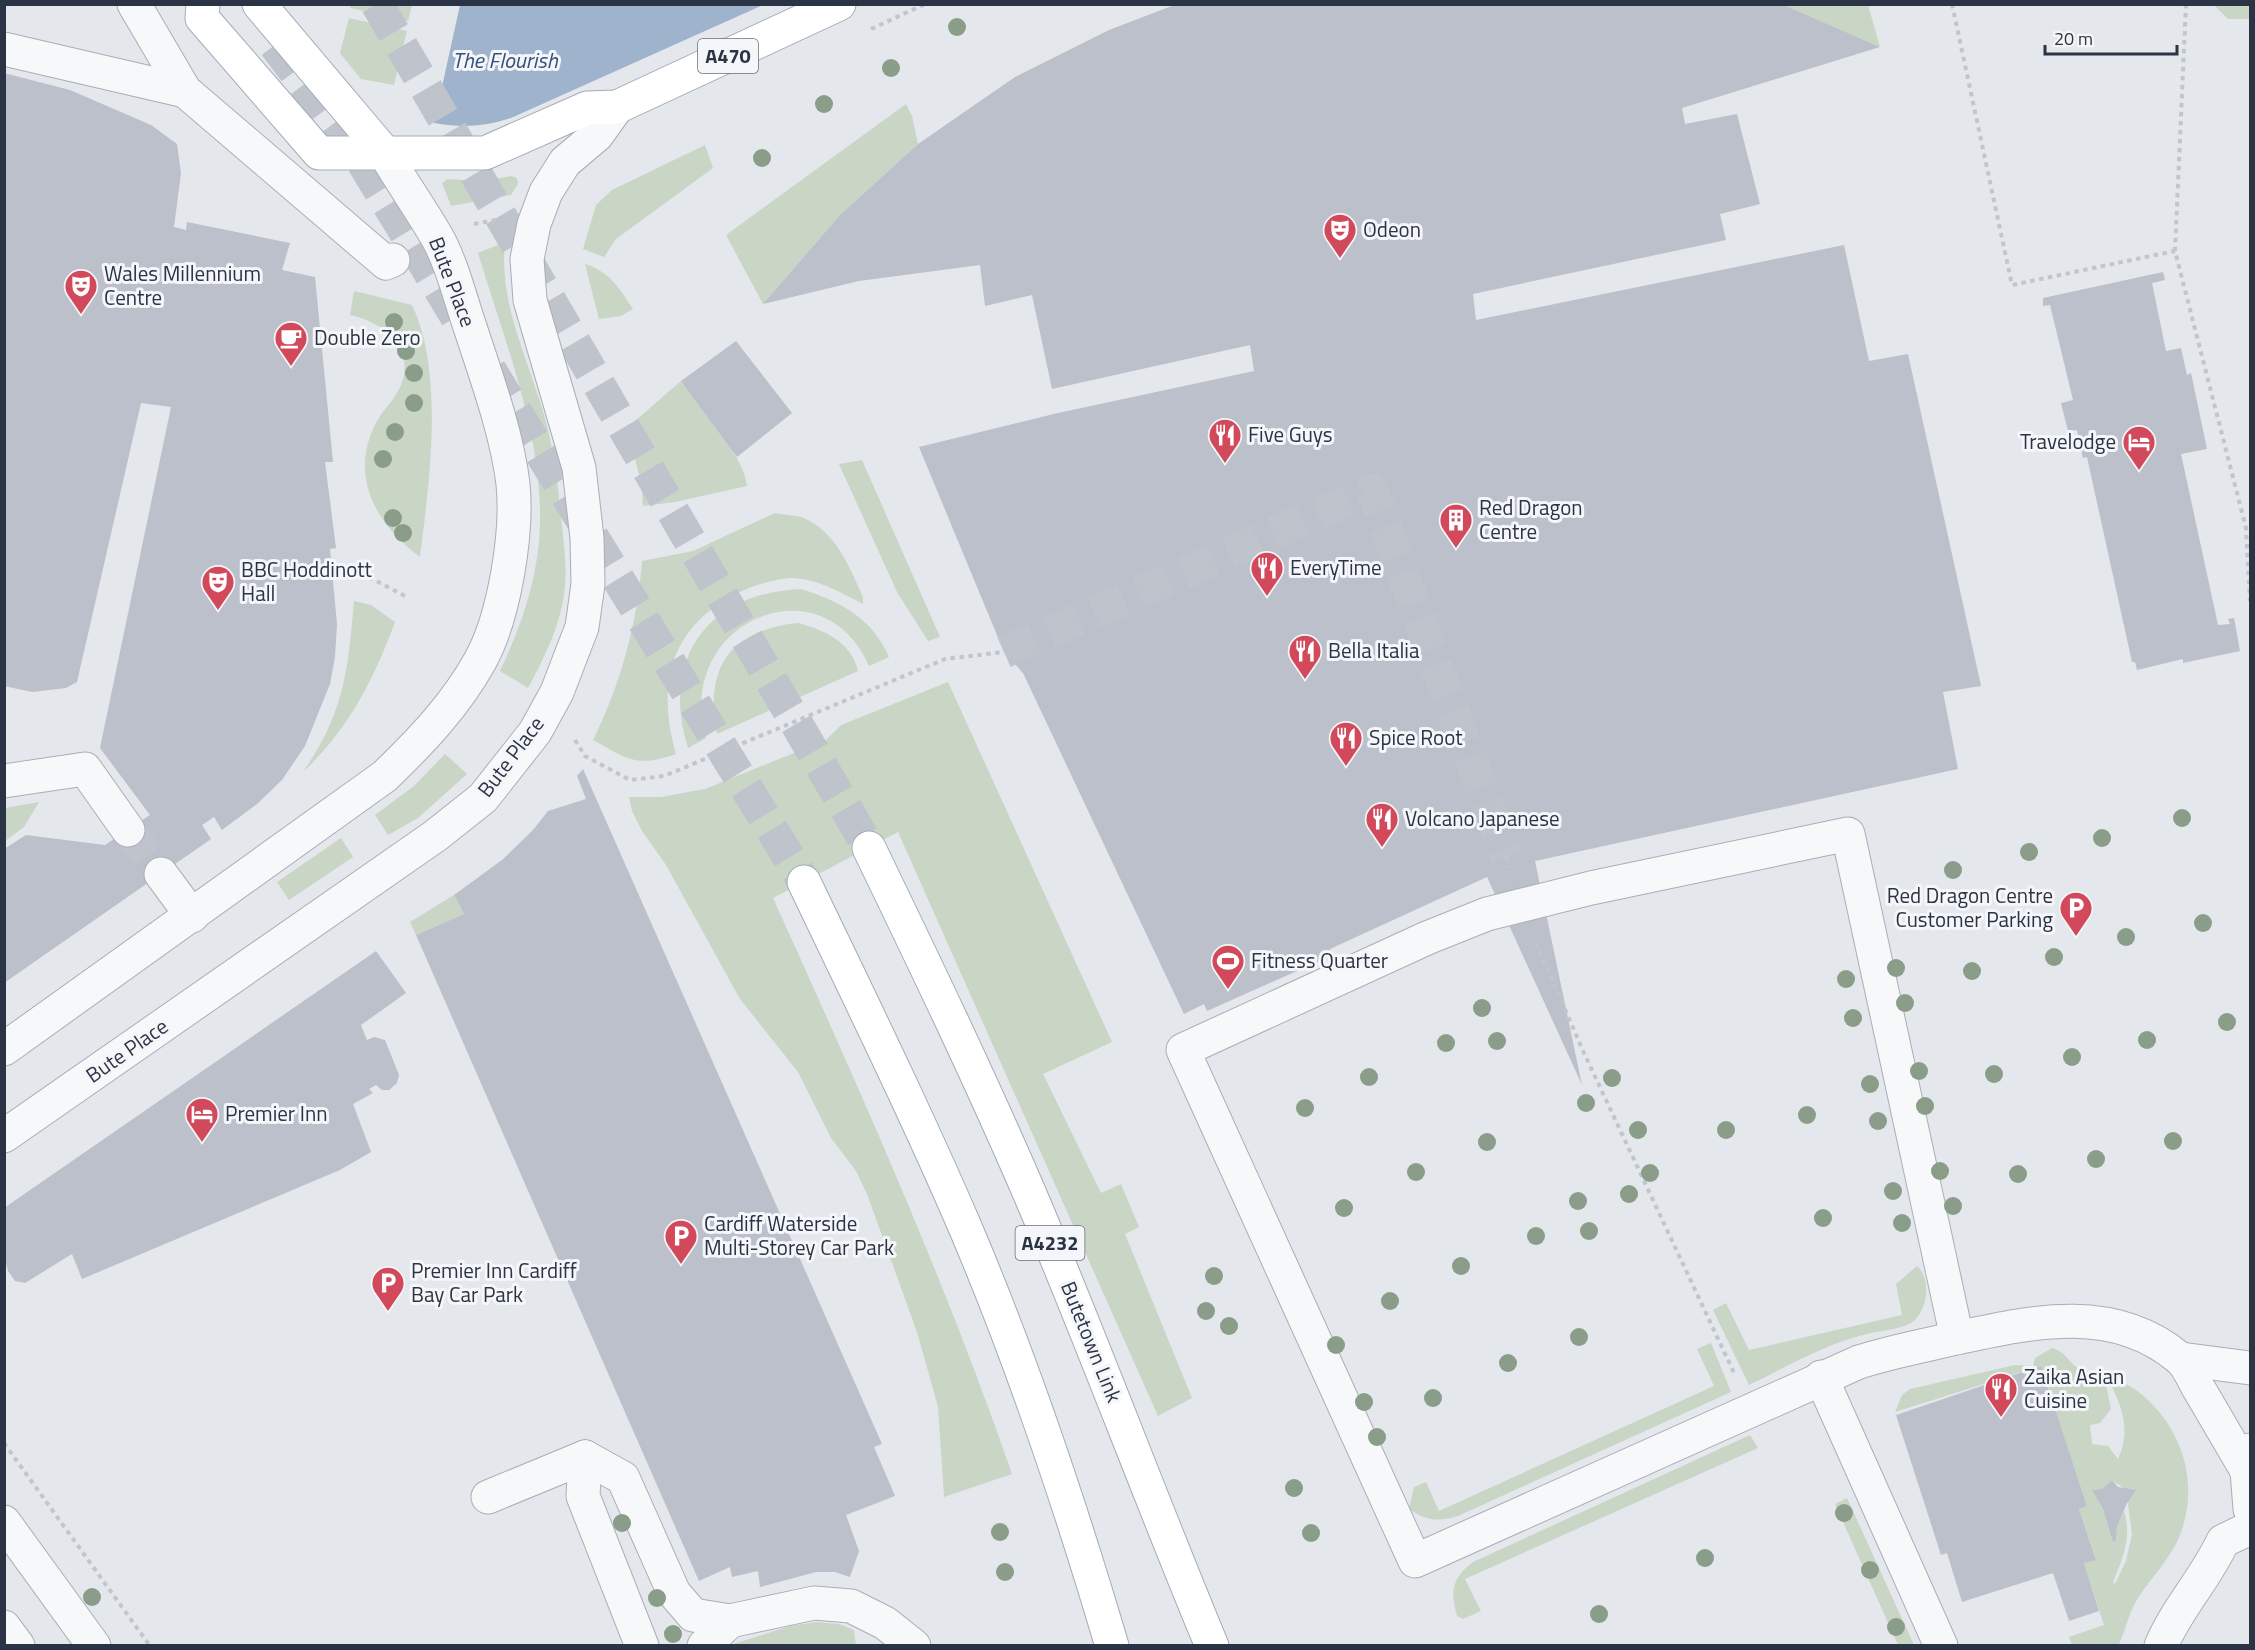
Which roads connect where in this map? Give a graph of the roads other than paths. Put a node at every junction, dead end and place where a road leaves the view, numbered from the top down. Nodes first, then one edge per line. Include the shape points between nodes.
1 (134, 4) edge
2 (203, 4) edge
3 (260, 4) edge
4 (839, 4) edge
5 (4, 49) edge
6 (185, 91) junction
7 (617, 107) junction
8 (384, 152) junction
9 (393, 260) dead end
10 (4, 781) edge
11 (128, 830) tunnel mouth
12 (869, 848) tunnel mouth
13 (161, 874) tunnel mouth
14 (804, 882) tunnel mouth
15 (192, 915) junction
16 (4, 1049) edge
17 (4, 1136) edge
18 (1957, 1338) junction
19 (2181, 1359) junction
20 (2250, 1368) edge
21 (1821, 1377) junction
22 (585, 1456) junction
23 (2249, 1461) edge
24 (488, 1497) dead end
25 (2250, 1509) edge
26 (4, 1522) edge
27 (2250, 1527) edge
28 (730, 1622) junction
29 (4, 1627) edge
30 (18, 1646) edge
31 (94, 1646) edge
32 (642, 1646) edge
33 (704, 1646) edge
34 (914, 1646) edge
35 (1112, 1646) edge
36 (1212, 1646) edge
37 (1941, 1646) edge
38 (2161, 1646) edge

1 - 6 street
2 - 8 main road via 202,18 319,153
3 - 8 main road
4 - 7 main road, A470
5 - 6 street
6 - 9 street via 386,263
7 - 8 main road, A470 via 587,108 485,153
7 - 17 street, Bute Place via 597,135 565,162 546,192 527,259 530,300 579,468 588,584 582,627 557,692 535,732 483,798 435,836
8 - 15 street, Bute Place via 438,239 492,392 513,485 511,546 503,599 481,659 451,706 420,743 385,776
10 - 11 street via 85,769
12 - 36 main road, Butetown Link / A4232 via 1029,1193
13 - 15 street
14 - 35 main road via 903,1090 994,1299 1078,1532
15 - 16 street, Bute Place
18 - 19 street via 2027,1323 2074,1319 2134,1332
18 - 21 street via 1895,1350
18 - 21 street via 1848,834 1516,906 1427,938 1183,1050 1415,1561
19 - 20 street
19 - 23 street
21 - 37 street
22 - 24 street
22 - 28 street via 623,1478 674,1593 686,1608 693,1615
22 - 32 street via 583,1496
23 - 25 street
26 - 31 street
27 - 38 street via 2223,1541
28 - 33 street
28 - 34 street via 814,1603 851,1606 885,1623
29 - 30 street

